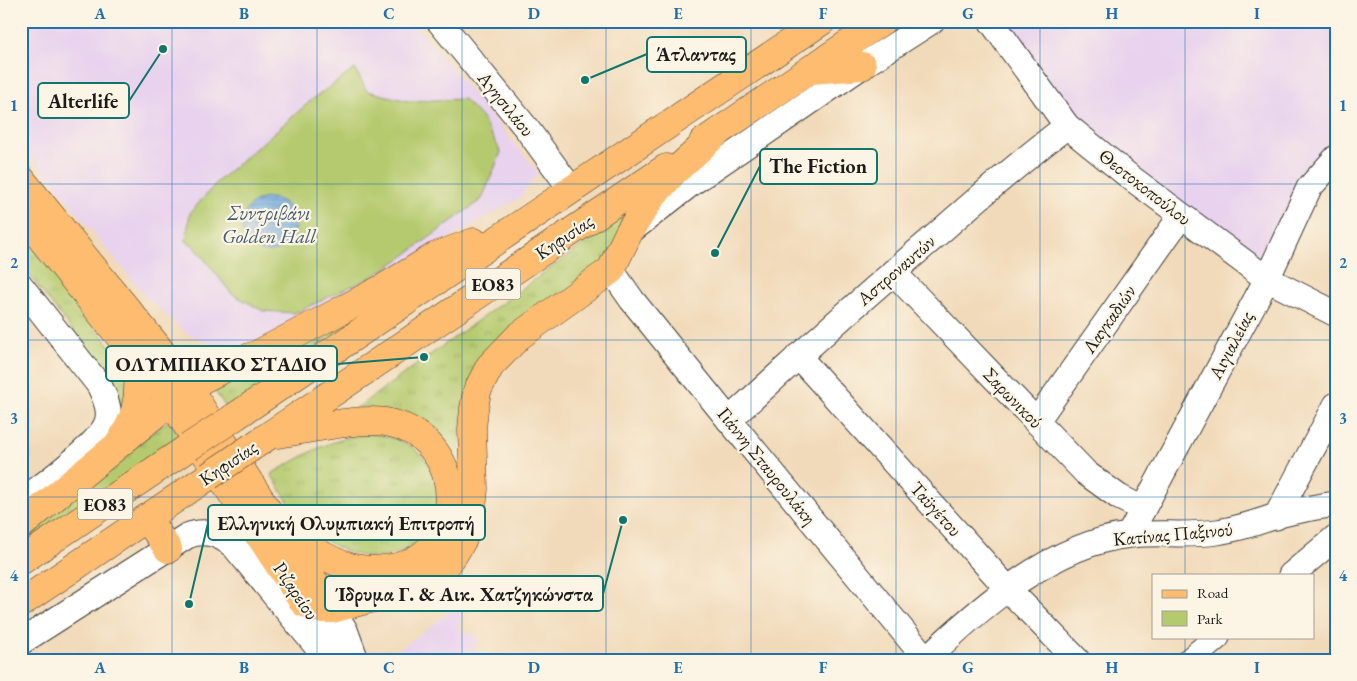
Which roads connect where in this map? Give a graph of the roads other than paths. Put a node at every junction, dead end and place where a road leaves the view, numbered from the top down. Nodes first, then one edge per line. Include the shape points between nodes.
1 (439, 21) edge
2 (882, 21) edge
3 (932, 21) edge
4 (991, 21) edge
5 (815, 24) edge
6 (862, 66) junction
7 (810, 70) junction
8 (1067, 126) junction
9 (718, 132) junction
10 (1336, 158) edge
11 (21, 179) edge
12 (571, 189) junction
13 (21, 214) edge
14 (1182, 216) junction
15 (515, 226) junction
16 (629, 232) junction
17 (611, 270) junction
18 (893, 272) junction
19 (1267, 279) junction
20 (21, 286) edge
21 (1336, 314) edge
22 (147, 352) junction
23 (798, 356) junction
24 (239, 361) junction
25 (180, 395) junction
26 (1336, 405) edge
27 (729, 420) junction
28 (1036, 422) junction
29 (116, 447) junction
30 (234, 454) junction
31 (21, 502) edge
32 (1336, 504) edge
33 (1143, 509) junction
34 (1276, 516) junction
35 (147, 518) junction
36 (21, 525) edge
37 (278, 527) junction
38 (1129, 535) junction
39 (1336, 537) edge
40 (168, 548) junction
41 (21, 561) edge
42 (1292, 574) edge
43 (1008, 589) junction
44 (21, 603) edge
45 (304, 603) junction
46 (332, 610) junction
47 (1216, 638) edge
48 (21, 642) edge
49 (925, 659) edge
50 (328, 660) edge
51 (355, 660) edge
52 (1076, 660) edge
53 (1190, 660) edge

1 - 12 street, Αγησιλάου
2 - 7 main road, Κηφισίας / ΕΟ83
3 - 6 street
4 - 8 street, Θεοτοκοπούλου
5 - 12 main road, Κηφισίας / ΕΟ83
6 - 7 main road
6 - 16 street via 694,182
7 - 9 main road, Κηφισίας / ΕΟ83
8 - 14 street, Θεοτοκοπούλου
8 - 18 street, Αστροναυτών
9 - 16 main road via 660,186
9 - 30 main road, Κηφισίας / ΕΟ83
10 - 19 street, Αιγιαλείας via 1309,188
11 - 22 main road
12 - 15 main road, Κηφισίας / ΕΟ83
13 - 22 main road
14 - 19 street, Θεοτοκοπούλου
14 - 28 street, Λαγκαδιών
15 - 24 main road via 436,256 385,287
15 - 41 main road, Κηφισίας / ΕΟ83, bridge
16 - 17 main road
17 - 27 street, Γιάννη Σταυρουλάκη
17 - 46 main road via 519,336 500,354 483,378 472,429 472,509 463,539 444,568 412,588
18 - 23 street, Αστροναυτών
18 - 28 street, Σαρωνικού
19 - 21 street, Θεοτοκοπούλου
19 - 33 street, Αιγιαλείας
20 - 31 street via 99,385 106,401 108,419 101,434 89,446
22 - 24 main road via 190,364 216,366
22 - 25 main road
22 - 29 main road via 137,405
23 - 27 street, Αστροναυτών
23 - 43 street, Ταϋγέτου
24 - 25 main road via 210,374
25 - 29 main road
25 - 30 main road
26 - 34 street
27 - 49 street, Γιάννη Σταυρουλάκη
28 - 33 street, Σαρωνικού via 1086,473 1119,497
29 - 36 main road
30 - 35 main road, Κηφισίας / ΕΟ83
30 - 37 main road, Ριζαρείου
30 - 37 main road via 353,422 389,422 422,438 435,452 450,485 448,518 434,545 410,563 392,569 355,568 337,563
30 - 45 main road, Ριζαρείου
32 - 34 street, Κατίνας Παξινού
33 - 38 street, Αιγιαλείας
34 - 38 street, Κατίνας Παξινού via 1261,523 1218,532
35 - 40 main road
35 - 44 main road, Κηφισίας / ΕΟ83
37 - 46 main road, Ριζαρείου
38 - 43 street, Κατίνας Παξινού via 1078,548 1048,562
39 - 42 street
40 - 48 street, Ριζαρείου
40 - 50 street, Ριζαρείου via 197,532 225,538
43 - 49 street, Κατίνας Παξινού
43 - 52 street, Ταϋγέτου
45 - 46 main road
45 - 51 street, Ριζαρείου via 329,639
46 - 51 street, Ριζαρείου via 345,630
47 - 53 street

